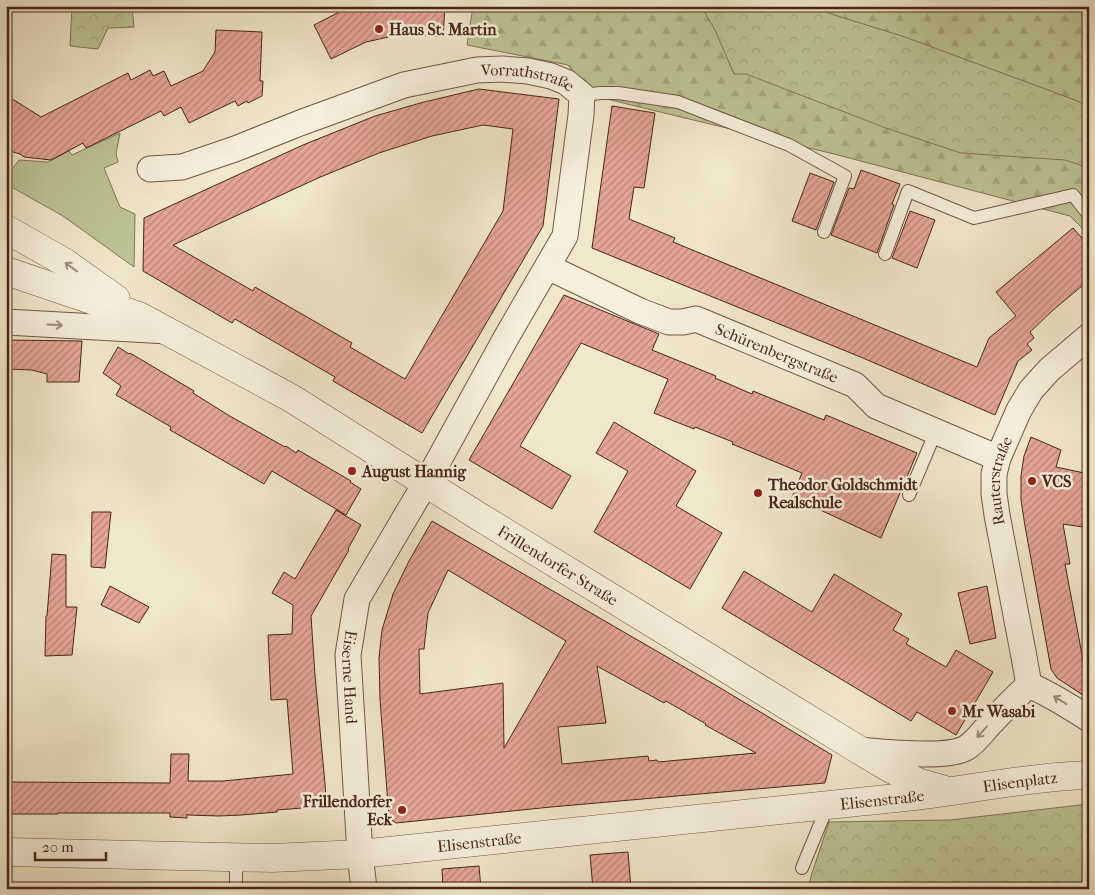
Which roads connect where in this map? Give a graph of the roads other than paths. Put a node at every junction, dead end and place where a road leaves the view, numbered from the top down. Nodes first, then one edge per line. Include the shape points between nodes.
1 (582, 95) junction
2 (150, 169) dead end
3 (1089, 215) edge
4 (6, 229) edge
5 (824, 232) dead end
6 (885, 254) dead end
7 (548, 267) junction
8 (6, 271) edge
9 (139, 316) junction
10 (6, 322) edge
11 (168, 331) junction
12 (1089, 336) edge
13 (936, 431) junction
14 (998, 458) junction
15 (426, 483) junction
16 (909, 495) dead end
17 (1029, 685) junction
18 (1089, 719) edge
19 (859, 750) junction
20 (1089, 775) edge
21 (950, 792) junction
22 (828, 805) junction
23 (6, 852) edge
24 (360, 854) junction
25 (236, 857) junction
26 (802, 868) dead end
27 (236, 889) edge
28 (364, 889) edge

1 - 2 street, Vorrathstraße via 566,82 551,76 528,71 477,70 404,85 182,167
1 - 5 lane via 618,93 678,102 790,145 845,176
1 - 7 street, Vorrathstraße via 565,236
3 - 6 lane via 1073,195 974,218 908,191
9 -> 4 street, Frillendorfer Straße via 64,262
7 - 13 street, Schürenbergstraße via 668,322 696,319 855,385 876,406
7 - 15 street, Vorrathstraße
8 - 9 street, Frillendorfer Straße
9 - 11 street, Frillendorfer Straße
10 -> 11 street, Frillendorfer Straße
11 - 15 street, Frillendorfer Straße via 291,398
12 - 14 street, Rauterstraße via 1031,390
13 - 14 street, Schürenbergstraße
13 - 16 lane
14 - 17 street, Rauterstraße via 994,494
15 - 19 street, Frillendorfer Straße
15 - 24 street, Eiserne Hand via 357,599 348,655
18 -> 17 street
17 -> 19 street via 966,748 955,752 912,753
19 - 21 street, Frillendorfer Straße via 920,783
20 - 21 street, Elisenplatz via 1028,779
21 - 22 street, Elisenstraße
22 - 24 street, Elisenstraße
22 - 26 lane
23 - 25 street, Elisenstraße
24 - 25 street, Elisenstraße
24 - 28 street, Eiserne Hand
25 - 27 lane

